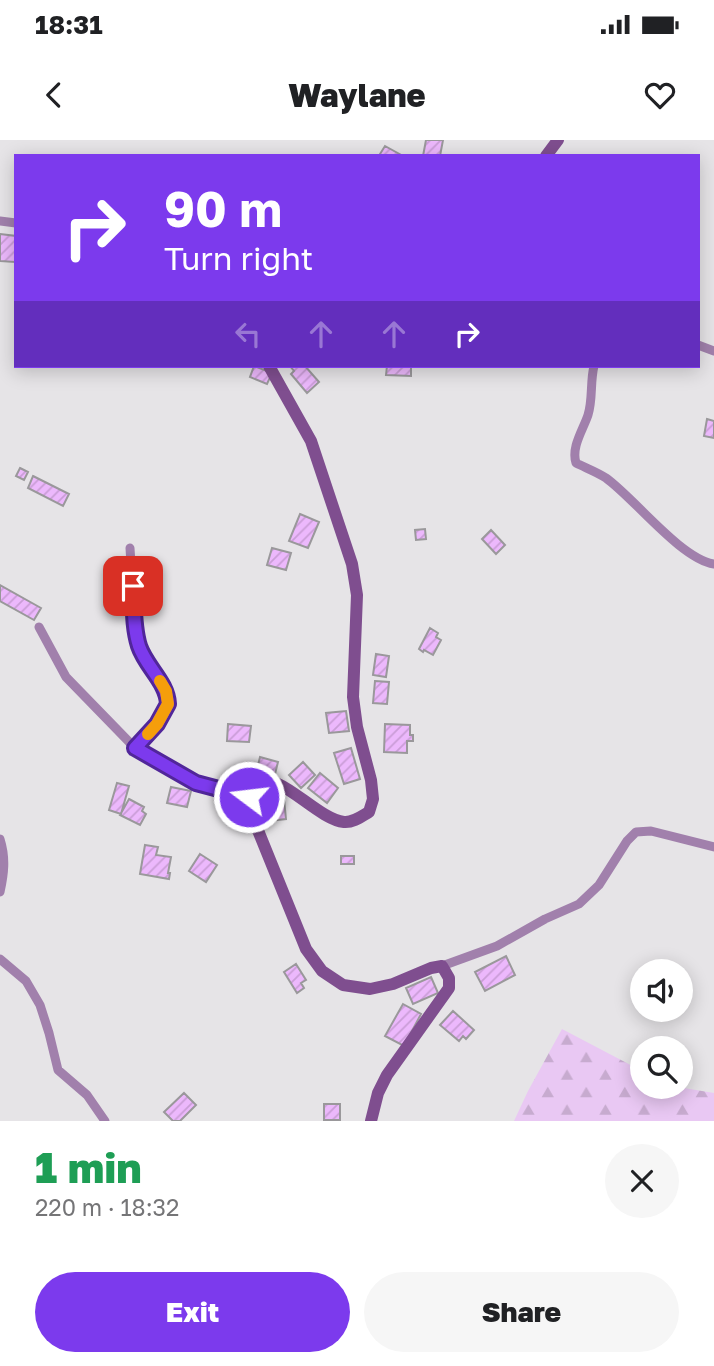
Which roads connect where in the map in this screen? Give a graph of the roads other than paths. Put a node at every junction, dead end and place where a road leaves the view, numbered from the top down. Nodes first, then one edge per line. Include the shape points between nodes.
1 (270, 368) edge
2 (594, 368) edge
3 (130, 548) dead end
4 (714, 564) edge
5 (39, 627) dead end
6 (135, 748) junction
7 (249, 797) junction
8 (0, 839) edge
9 (714, 847) edge
10 (0, 892) edge
11 (0, 959) edge
12 (442, 966) junction
13 (105, 1121) edge
14 (371, 1121) edge

1 - 7 main road via 312,441 352,564 357,595 353,696 373,799 369,812 345,822 278,784 257,783
2 - 4 street via 592,396 574,455 576,463 606,478 688,552
3 - 6 street via 135,630 168,704
5 - 6 street via 66,677
6 - 7 street via 196,783
7 - 12 main road via 253,818 306,948 321,971 343,985 370,989
8 - 10 street via 5,870
9 - 12 street via 651,831 636,832 579,904 497,946
11 - 13 street via 26,981 40,1005 58,1070 87,1095
12 - 14 main road via 449,988 387,1075

